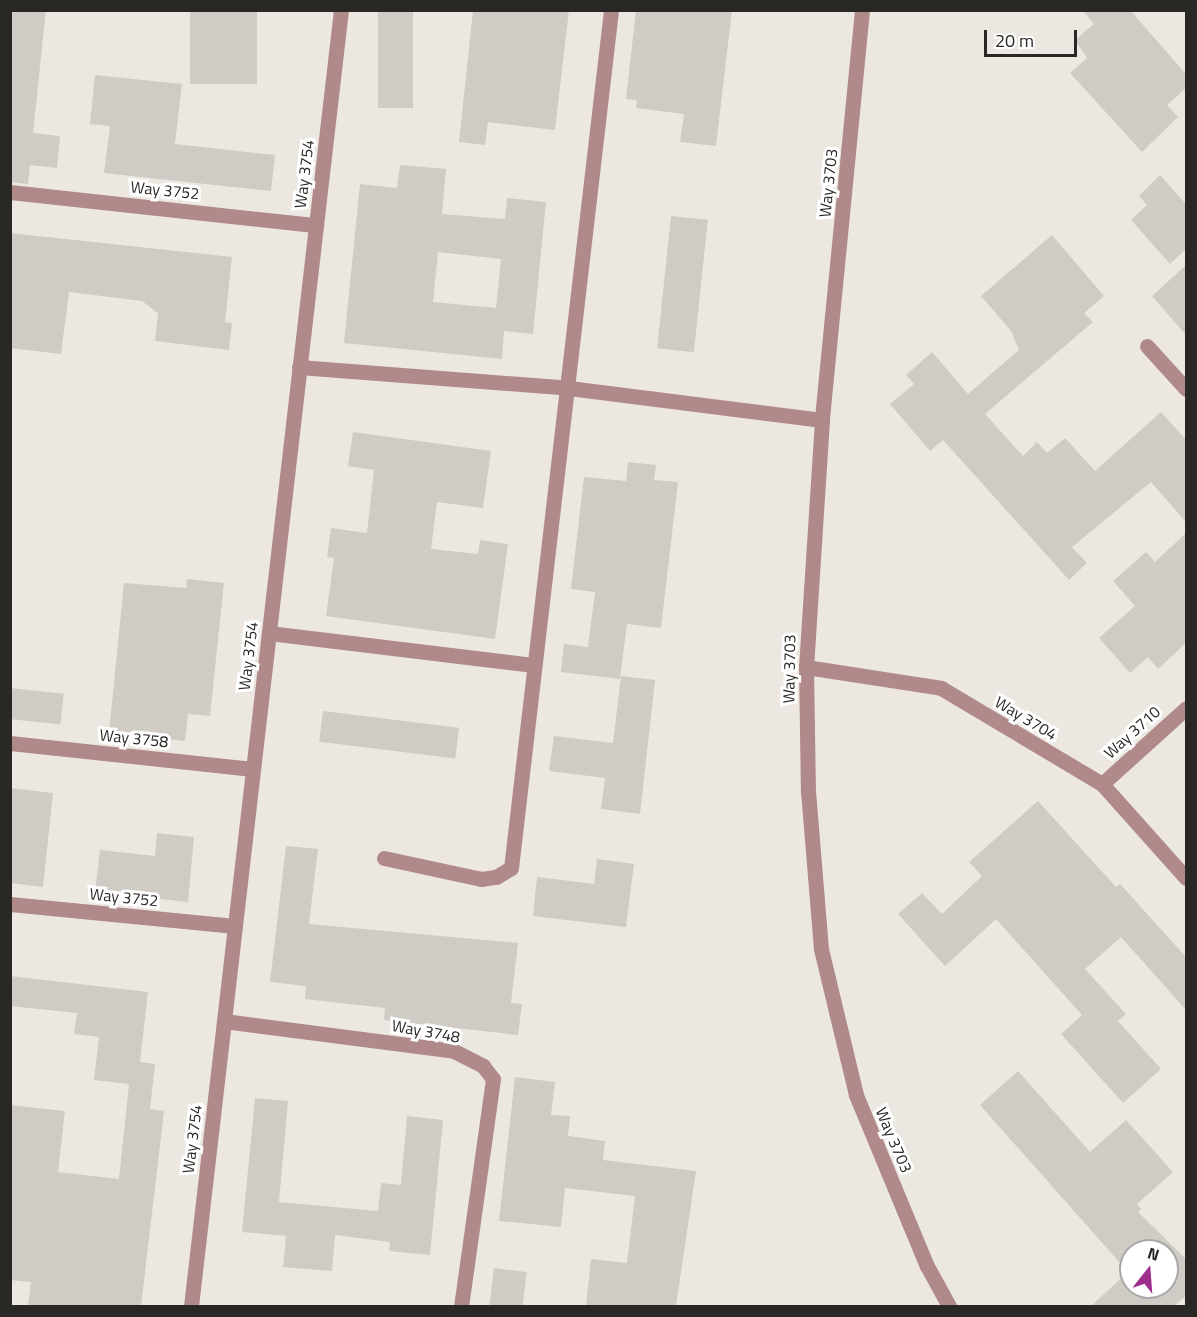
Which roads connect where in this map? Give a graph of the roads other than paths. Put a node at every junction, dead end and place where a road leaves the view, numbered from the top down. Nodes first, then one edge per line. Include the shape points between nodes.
1 (341, 10) edge
2 (611, 10) edge
3 (862, 10) edge
4 (10, 192) edge
5 (316, 225) junction
6 (1148, 346) dead end
7 (299, 367) junction
8 (569, 388) junction
9 (1186, 390) edge
10 (822, 420) junction
11 (269, 633) junction
12 (532, 665) junction
13 (806, 667) junction
14 (1186, 708) edge
15 (10, 743) edge
16 (253, 769) junction
17 (1102, 784) junction
18 (384, 858) dead end
19 (1186, 878) edge
20 (10, 904) edge
21 (235, 926) junction
22 (224, 1021) junction
23 (191, 1306) edge
24 (460, 1306) edge
25 (949, 1306) edge

1 - 5 street, Way 3754
2 - 8 street
3 - 10 street, Way 3703
4 - 5 street, Way 3752
5 - 7 street, Way 3754
6 - 9 street
7 - 8 street
7 - 11 street, Way 3754
8 - 10 street
8 - 12 street
10 - 13 street, Way 3703
11 - 12 street
11 - 16 street, Way 3754
12 - 18 street via 511,868 496,877 481,879
13 - 17 street, Way 3704 via 941,688
13 - 25 street, Way 3703 via 808,791 821,949 856,1095 927,1266
14 - 17 street, Way 3710
15 - 16 street, Way 3758
16 - 21 street, Way 3754
17 - 19 street, Way 3704
20 - 21 street, Way 3752
21 - 22 street, Way 3754
22 - 23 street, Way 3754
22 - 24 street, Way 3748 via 454,1051 483,1066 493,1079

